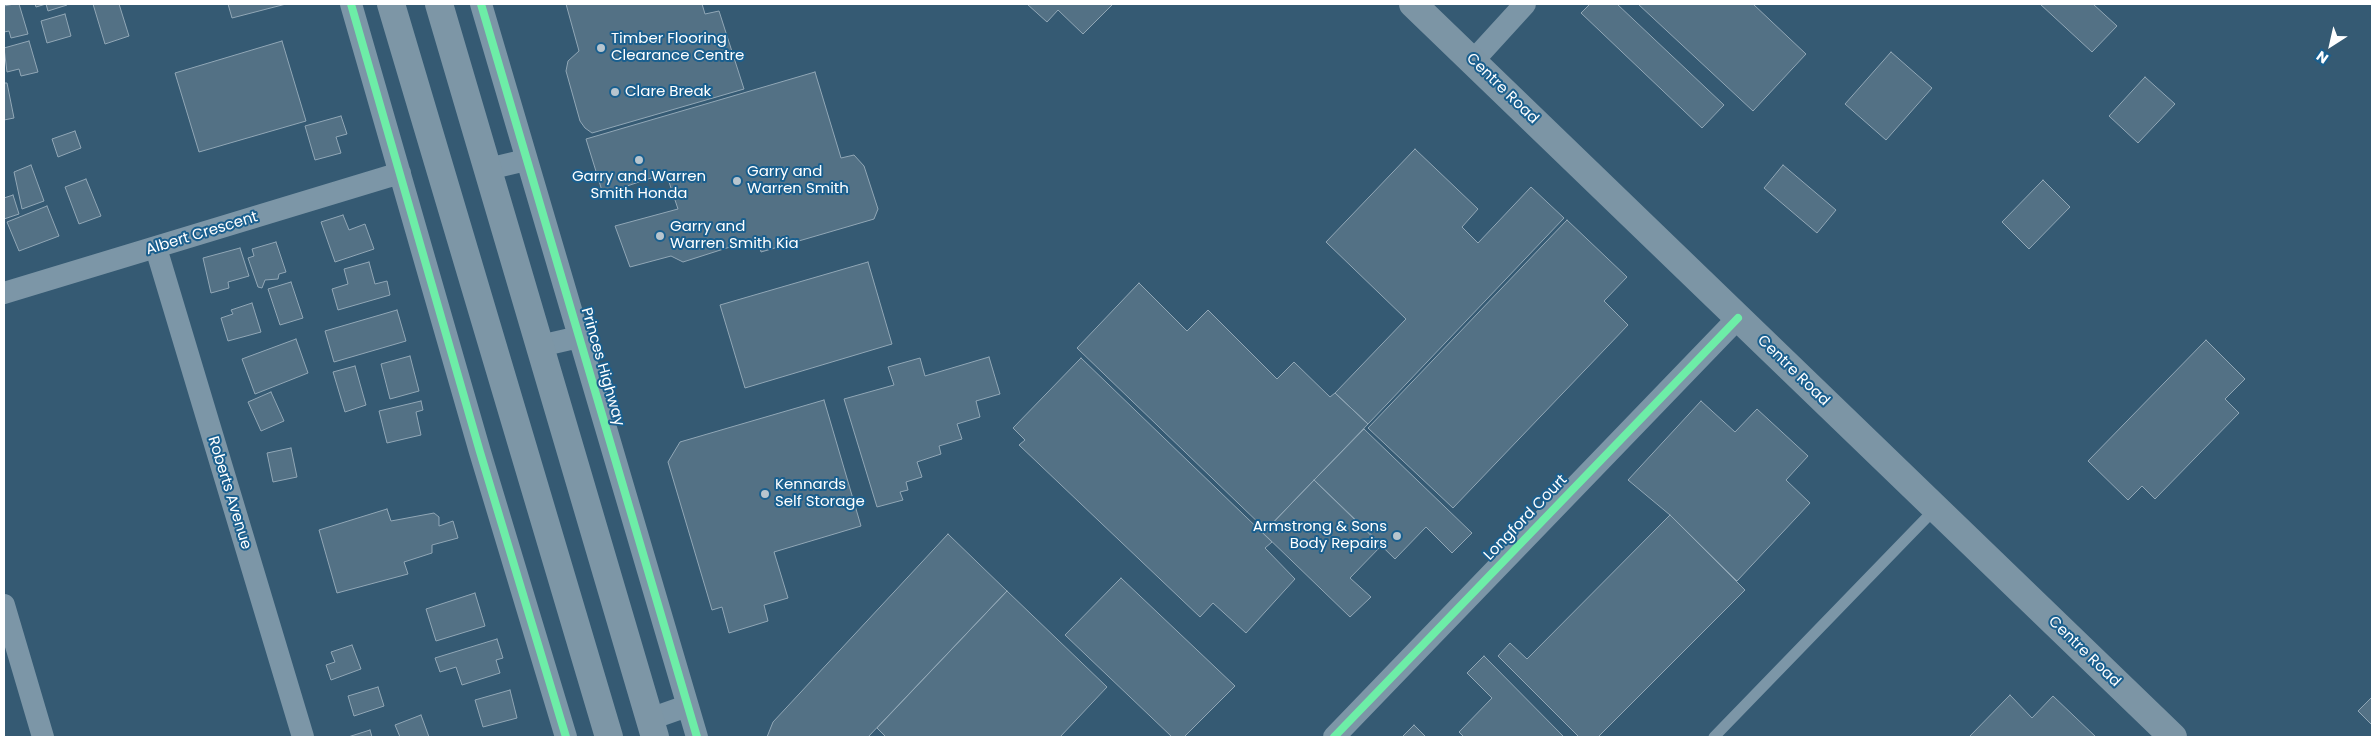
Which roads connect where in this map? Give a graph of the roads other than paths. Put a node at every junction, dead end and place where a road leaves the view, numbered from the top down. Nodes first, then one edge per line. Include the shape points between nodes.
1 (350, 4) edge
2 (392, 4) edge
3 (439, 4) edge
4 (481, 4) edge
5 (1414, 4) edge
6 (1525, 4) edge
7 (1473, 61) junction
8 (526, 160) junction
9 (488, 169) junction
10 (400, 173) junction
11 (156, 248) junction
12 (4, 293) edge
13 (1738, 318) junction
14 (579, 336) junction
15 (540, 346) junction
16 (1936, 508) junction
17 (4, 605) edge
18 (687, 706) junction
19 (652, 728) edge
20 (43, 737) edge
21 (302, 737) edge
22 (566, 737) edge
23 (609, 737) edge
24 (697, 737) edge
25 (1334, 737) edge
26 (1714, 737) edge
27 (2173, 737) edge

1 - 10 street
2 - 23 highway
3 - 9 highway
4 - 8 street, Princes Highway
5 - 7 main road, Centre Road
6 - 7 street
7 - 13 main road, Centre Road
8 - 9 street
8 - 14 street, Princes Highway
9 - 15 highway
10 - 11 street, Albert Crescent
10 - 22 street
11 - 12 street, Albert Crescent
11 - 21 street, Roberts Avenue
13 - 16 main road, Centre Road
13 - 25 street, Longford Court
14 - 15 street, Princes Highway
14 - 18 street, Princes Highway
15 - 19 highway
16 - 26 lane
16 - 27 main road, Centre Road
17 - 20 street
18 - 19 street
18 - 24 street, Princes Highway

